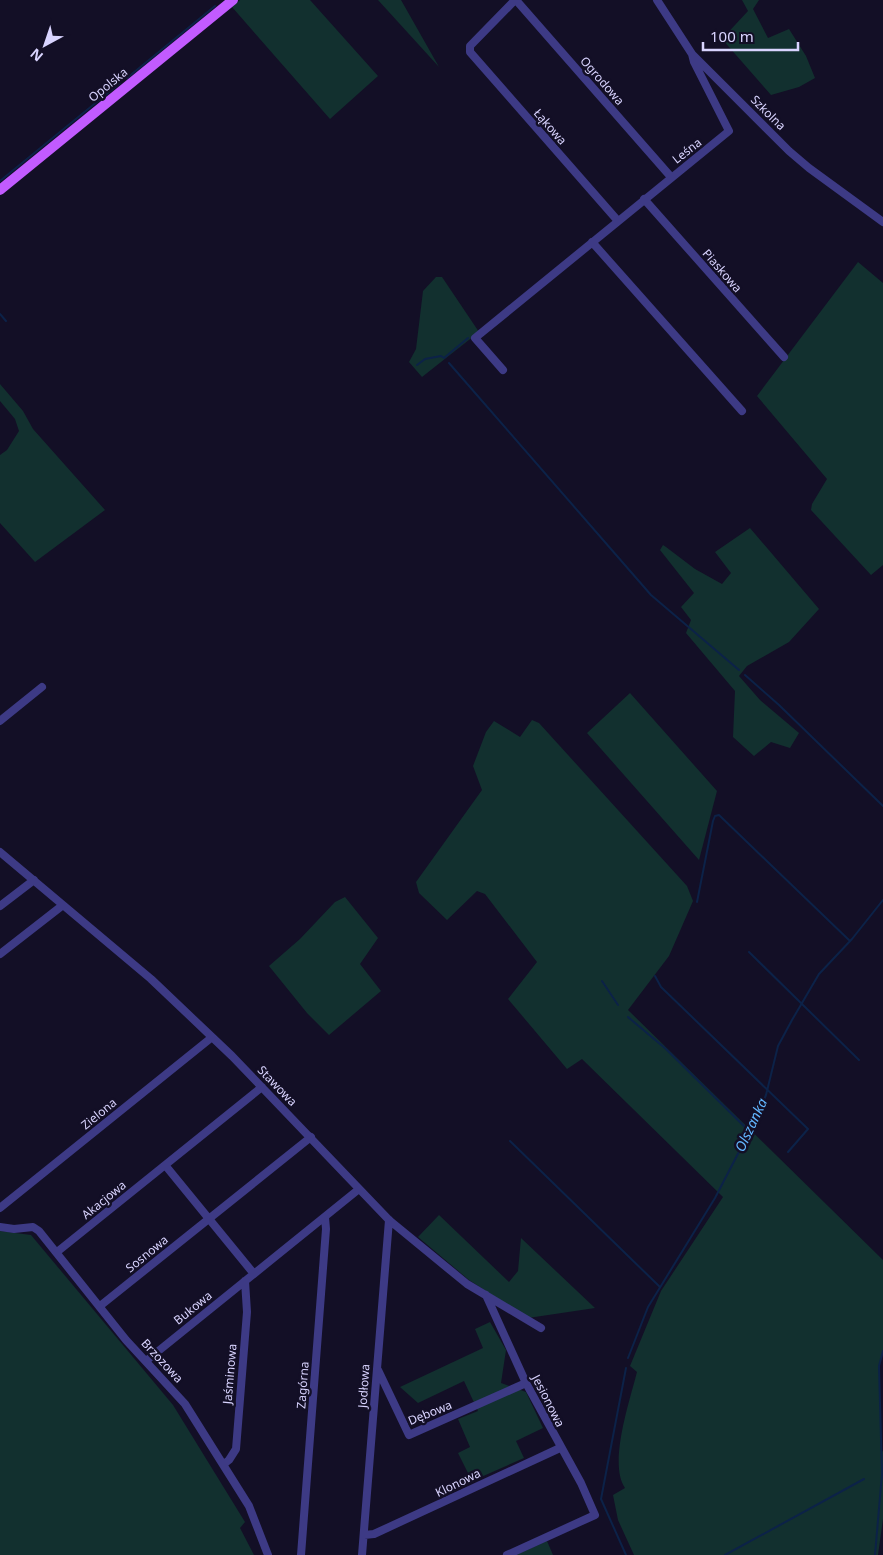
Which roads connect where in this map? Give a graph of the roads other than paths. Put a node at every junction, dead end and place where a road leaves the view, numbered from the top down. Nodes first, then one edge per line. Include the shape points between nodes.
1 (232, 0) edge
2 (516, 0) edge
3 (657, 0) edge
4 (470, 46) joint
5 (692, 54) junction
6 (708, 69) junction
7 (703, 76) junction
8 (671, 177) junction
9 (0, 190) edge
10 (644, 199) junction
11 (618, 221) junction
12 (883, 222) edge
13 (592, 242) junction
14 (784, 357) dead end
15 (503, 370) dead end
16 (742, 412) dead end
17 (42, 687) dead end
18 (0, 721) edge
19 (0, 852) edge
20 (34, 880) junction
21 (63, 905) junction
22 (0, 906) edge
23 (0, 954) edge
24 (211, 1038) junction
25 (262, 1087) junction
26 (311, 1137) junction
27 (166, 1165) junction
28 (359, 1189) junction
29 (0, 1208) edge
30 (324, 1217) junction
31 (209, 1218) junction
32 (389, 1220) junction
33 (0, 1228) edge
34 (56, 1252) junction
35 (254, 1274) junction
36 (246, 1281) junction
37 (486, 1294) junction
38 (100, 1306) junction
39 (541, 1328) dead end
40 (146, 1361) junction
41 (377, 1369) junction
42 (526, 1383) junction
43 (560, 1448) junction
44 (224, 1464) junction
45 (364, 1535) junction
46 (268, 1555) edge
47 (301, 1555) edge
48 (362, 1555) edge
49 (507, 1555) edge

1 - 9 main road, Opolska
2 - 4 street, Ogrodowa
2 - 8 street, Ogrodowa
3 - 5 street, Szkolna
4 - 11 street, Łąkowa via 472,56
5 - 6 street, Szkolna
5 - 7 street, Leśna
6 - 7 street
6 - 12 street, Szkolna via 809,168
7 - 8 street, Leśna via 729,131
8 - 10 street, Leśna
10 - 11 street, Leśna
10 - 14 street, Piaskowa
11 - 13 street, Leśna
13 - 15 street, Leśna via 475,338
13 - 16 street
17 - 18 street
19 - 20 street, Stawowa
20 - 21 street, Stawowa
20 - 22 street
21 - 23 street
21 - 24 street, Stawowa via 151,979
24 - 25 street, Stawowa
24 - 29 street, Zielona
25 - 26 street, Stawowa
25 - 27 street, Akacjowa
26 - 28 street, Stawowa
26 - 31 street, Sosnowa
27 - 31 street
27 - 34 street, Akacjowa
28 - 30 street, Bukowa
28 - 32 street, Stawowa
30 - 35 street, Bukowa
30 - 47 street, Zagórna via 326,1229
31 - 35 street
31 - 38 street, Sosnowa
32 - 37 street, Stawowa via 453,1274
32 - 41 street, Jodłowa
33 - 34 street, Brzozowa via 33,1227
34 - 38 street, Brzozowa
35 - 36 street, Bukowa
36 - 40 street, Bukowa
36 - 44 street, Jaśminowa via 247,1312 236,1448
37 - 39 street, Stawowa
37 - 42 street, Jesionowa
38 - 40 street, Brzozowa
40 - 44 street, Brzozowa via 185,1404
41 - 42 street, Dębowa via 409,1435
41 - 45 street, Jodłowa
42 - 43 street, Jesionowa
43 - 45 street, Klonowa via 374,1534
43 - 49 street, Jesionowa via 595,1515
44 - 46 street, Brzozowa via 254,1516
45 - 48 street, Jodłowa

